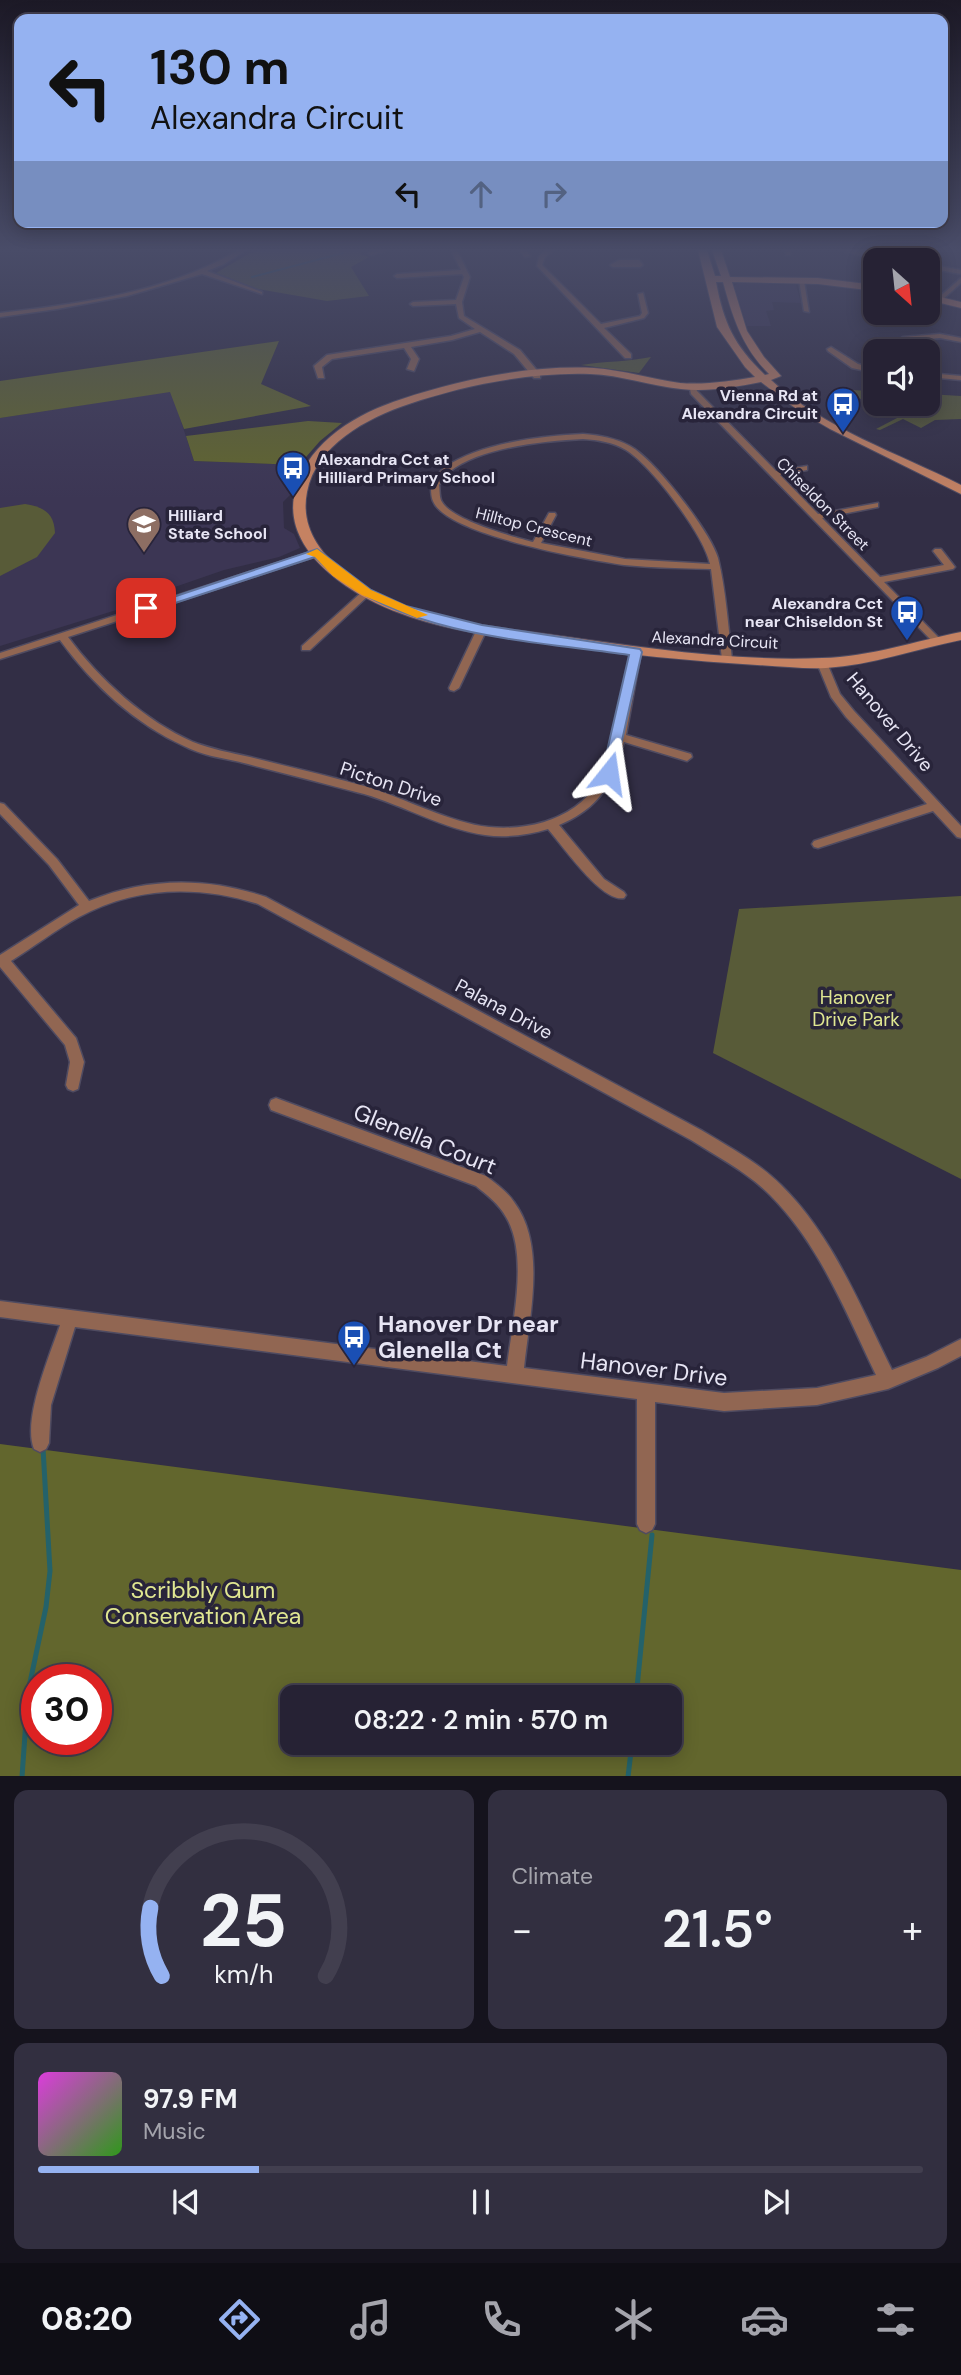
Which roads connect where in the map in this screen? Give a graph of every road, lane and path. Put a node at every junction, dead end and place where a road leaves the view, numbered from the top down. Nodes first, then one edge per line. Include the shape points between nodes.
1 (465, 333) edge
2 (484, 333) edge
3 (604, 333) edge
4 (725, 333) edge
5 (743, 333) edge
6 (903, 339) dead end
7 (961, 340) edge
8 (406, 345) junction
9 (831, 349) dead end
10 (628, 356) dead end
11 (863, 368) edge
12 (411, 369) dead end
13 (321, 376) dead end
14 (537, 376) junction
15 (776, 376) junction
16 (940, 376) edge
17 (762, 378) junction
18 (961, 378) edge
19 (692, 386) junction
20 (804, 468) dead end
21 (773, 474) junction
22 (961, 478) edge
23 (961, 490) edge
24 (875, 505) dead end
25 (552, 515) dead end
26 (816, 517) junction
27 (537, 543) junction
28 (938, 551) dead end
29 (317, 553) junction
30 (715, 567) junction
31 (878, 580) junction
32 (366, 593) junction
33 (482, 629) junction
34 (62, 636) junction
35 (961, 636) edge
36 (936, 640) junction
37 (306, 648) dead end
38 (636, 652) junction
39 (0, 656) edge
40 (727, 659) junction
41 (822, 663) junction
42 (454, 688) dead end
43 (618, 736) junction
44 (687, 757) dead end
45 (934, 806) junction
46 (0, 807) edge
47 (551, 824) junction
48 (961, 834) edge
49 (818, 845) dead end
50 (620, 895) dead end
51 (87, 907) junction
52 (1, 962) edge
53 (73, 1085) dead end
54 (276, 1105) dead end
55 (0, 1309) edge
56 (70, 1318) junction
57 (961, 1347) edge
58 (515, 1375) junction
59 (888, 1381) junction
60 (646, 1392) junction
61 (40, 1443) dead end
62 (646, 1524) dead end

1 - 8 street
2 - 14 street via 517,352
3 - 10 street
4 - 17 street
5 - 15 street
6 - 7 street via 940,336
8 - 12 street via 415,359
8 - 13 street via 324,359 318,366
9 - 11 street
14 - 19 street, Alexandra Circuit via 605,372
14 - 29 street, Alexandra Circuit via 407,401 367,417 339,435 311,464 301,491 305,532
15 - 17 street, Alexandra Circuit
15 - 22 street via 830,412
16 - 18 street
17 - 19 street, Alexandra Circuit
17 - 23 street via 826,421
19 - 21 street, Chiseldon Street
20 - 21 street
21 - 26 street, Chiseldon Street
24 - 26 street
25 - 27 street
26 - 31 street, Chiseldon Street
27 - 30 street, Hilltop Crescent via 624,562
27 - 30 street, Hilltop Crescent via 481,531 455,520 436,501 440,474 467,457 562,438 593,437 622,445 640,457 696,523
28 - 31 street via 950,567
29 - 32 street, Alexandra Circuit
29 - 34 street
30 - 40 street, Hilltop Crescent
31 - 36 street, Chiseldon Street
32 - 33 street, Alexandra Circuit via 402,609
32 - 37 street
33 - 38 street, Alexandra Circuit
33 - 42 street
34 - 39 street
34 - 47 street, Picton Drive via 97,682 190,746 388,798 480,830 503,832
35 - 36 street, Alexandra Circuit
36 - 41 street, Alexandra Circuit
38 - 40 street, Alexandra Circuit
38 - 43 street, Picton Drive
40 - 41 street, Alexandra Circuit
41 - 45 street, Hanover Drive via 835,695
43 - 44 street
43 - 47 street, Picton Drive via 599,792
45 - 48 street, Hanover Drive
45 - 49 street
46 - 51 street
47 - 50 street via 600,882
51 - 52 street, Palana Drive
51 - 59 street, Palana Drive via 146,889 194,885 233,889 262,900 696,1135 753,1171 800,1217 831,1266
52 - 53 street via 71,1042 77,1062
54 - 58 street, Glenella Court via 481,1181 500,1195 523,1237
55 - 56 street, Hanover Drive
56 - 58 street, Hanover Drive
56 - 61 street via 42,1405
57 - 59 street, Hanover Drive via 929,1366
58 - 60 street, Hanover Drive
59 - 60 street, Hanover Drive via 835,1396 780,1401 724,1402
60 - 62 street

